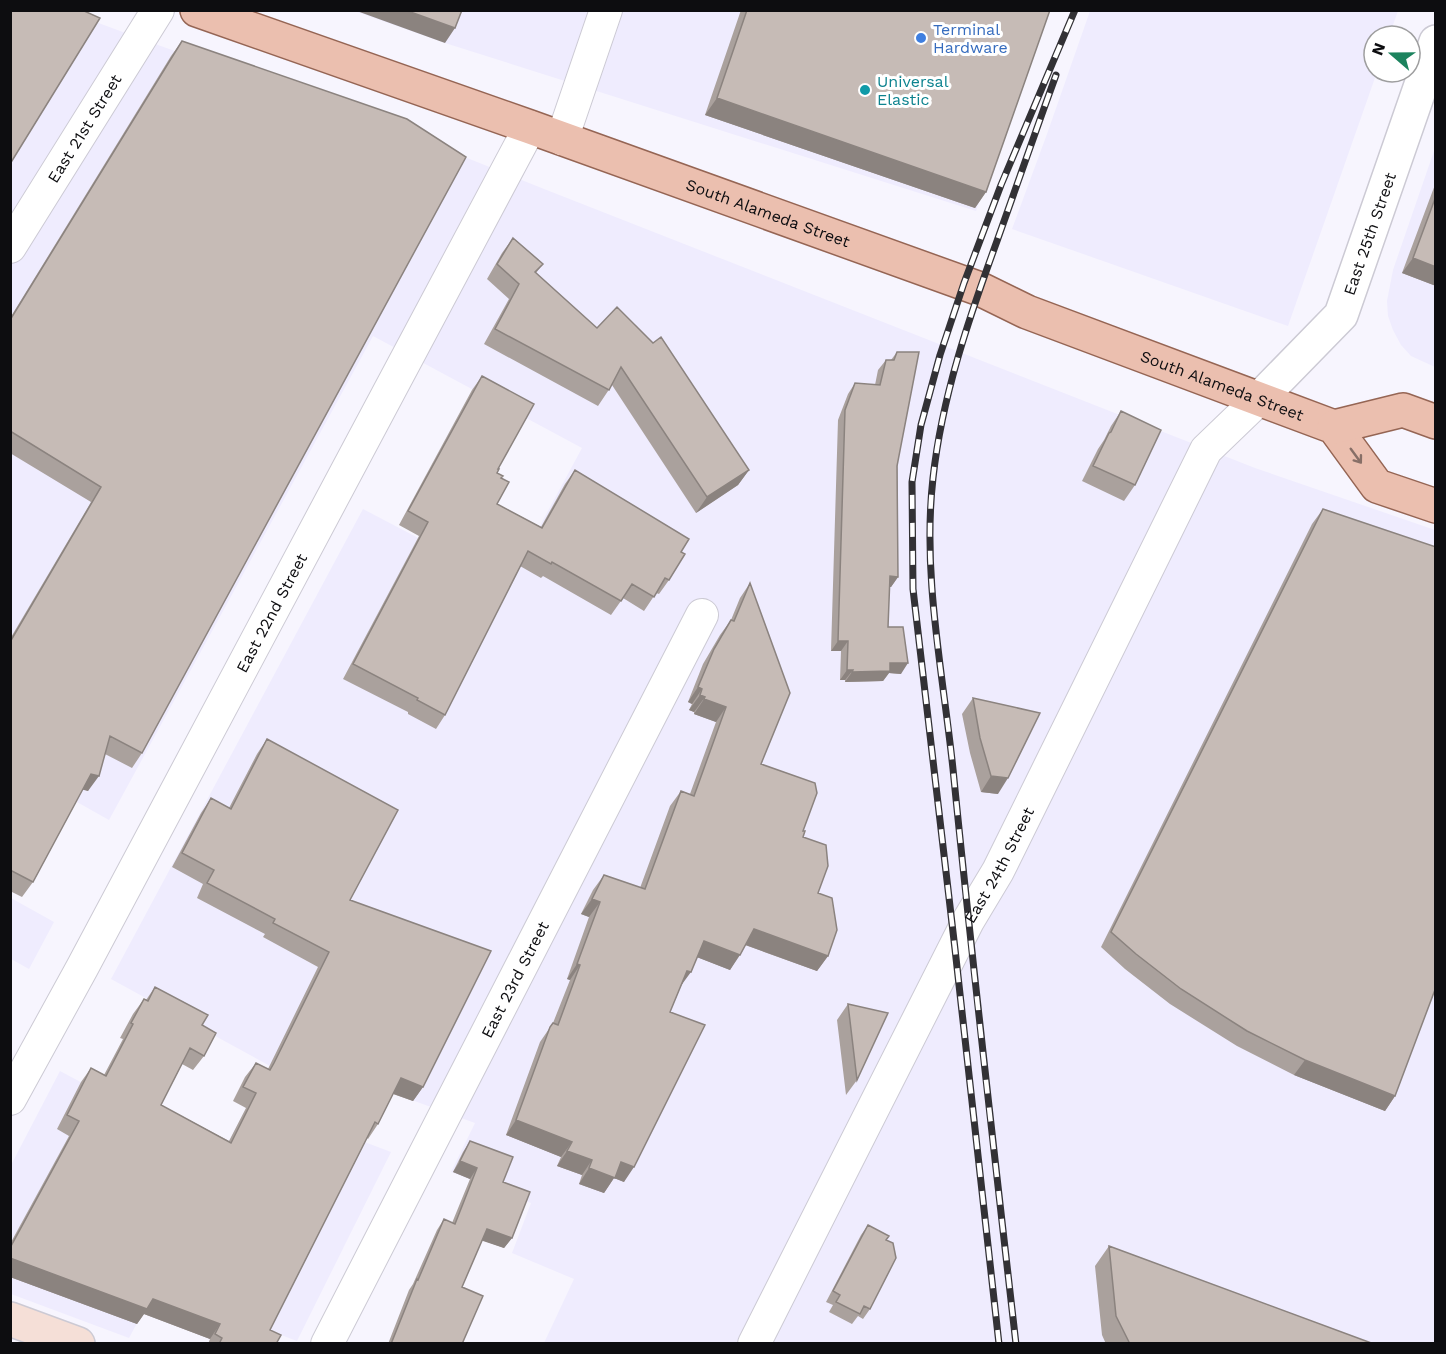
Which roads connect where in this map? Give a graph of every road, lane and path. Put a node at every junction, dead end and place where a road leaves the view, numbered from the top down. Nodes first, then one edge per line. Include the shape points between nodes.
1 (158, 10) edge
2 (197, 10) edge
3 (606, 10) edge
4 (1436, 42) edge
5 (530, 127) junction
6 (562, 139) junction
7 (10, 247) edge
8 (1260, 398) junction
9 (1436, 422) edge
10 (1334, 427) junction
11 (1436, 506) edge
12 (702, 615) dead end
13 (10, 1099) edge
14 (10, 1319) edge
15 (78, 1344) edge
16 (327, 1344) edge
17 (754, 1344) edge

1 - 7 street, East 21st Street
2 - 5 main road, South Alameda Street
3 - 6 street
4 - 8 street, East 25th Street via 1341,315
5 - 6 main road, South Alameda Street
5 - 13 street, East 22nd Street
6 - 8 main road, South Alameda Street via 972,286 1027,312
8 - 10 main road, South Alameda Street
8 - 17 street, East 24th Street via 1206,450 1002,862 968,921
9 - 10 main road via 1402,410
10 -> 11 main road via 1377,486
12 - 16 street, East 23rd Street
14 - 15 main road

